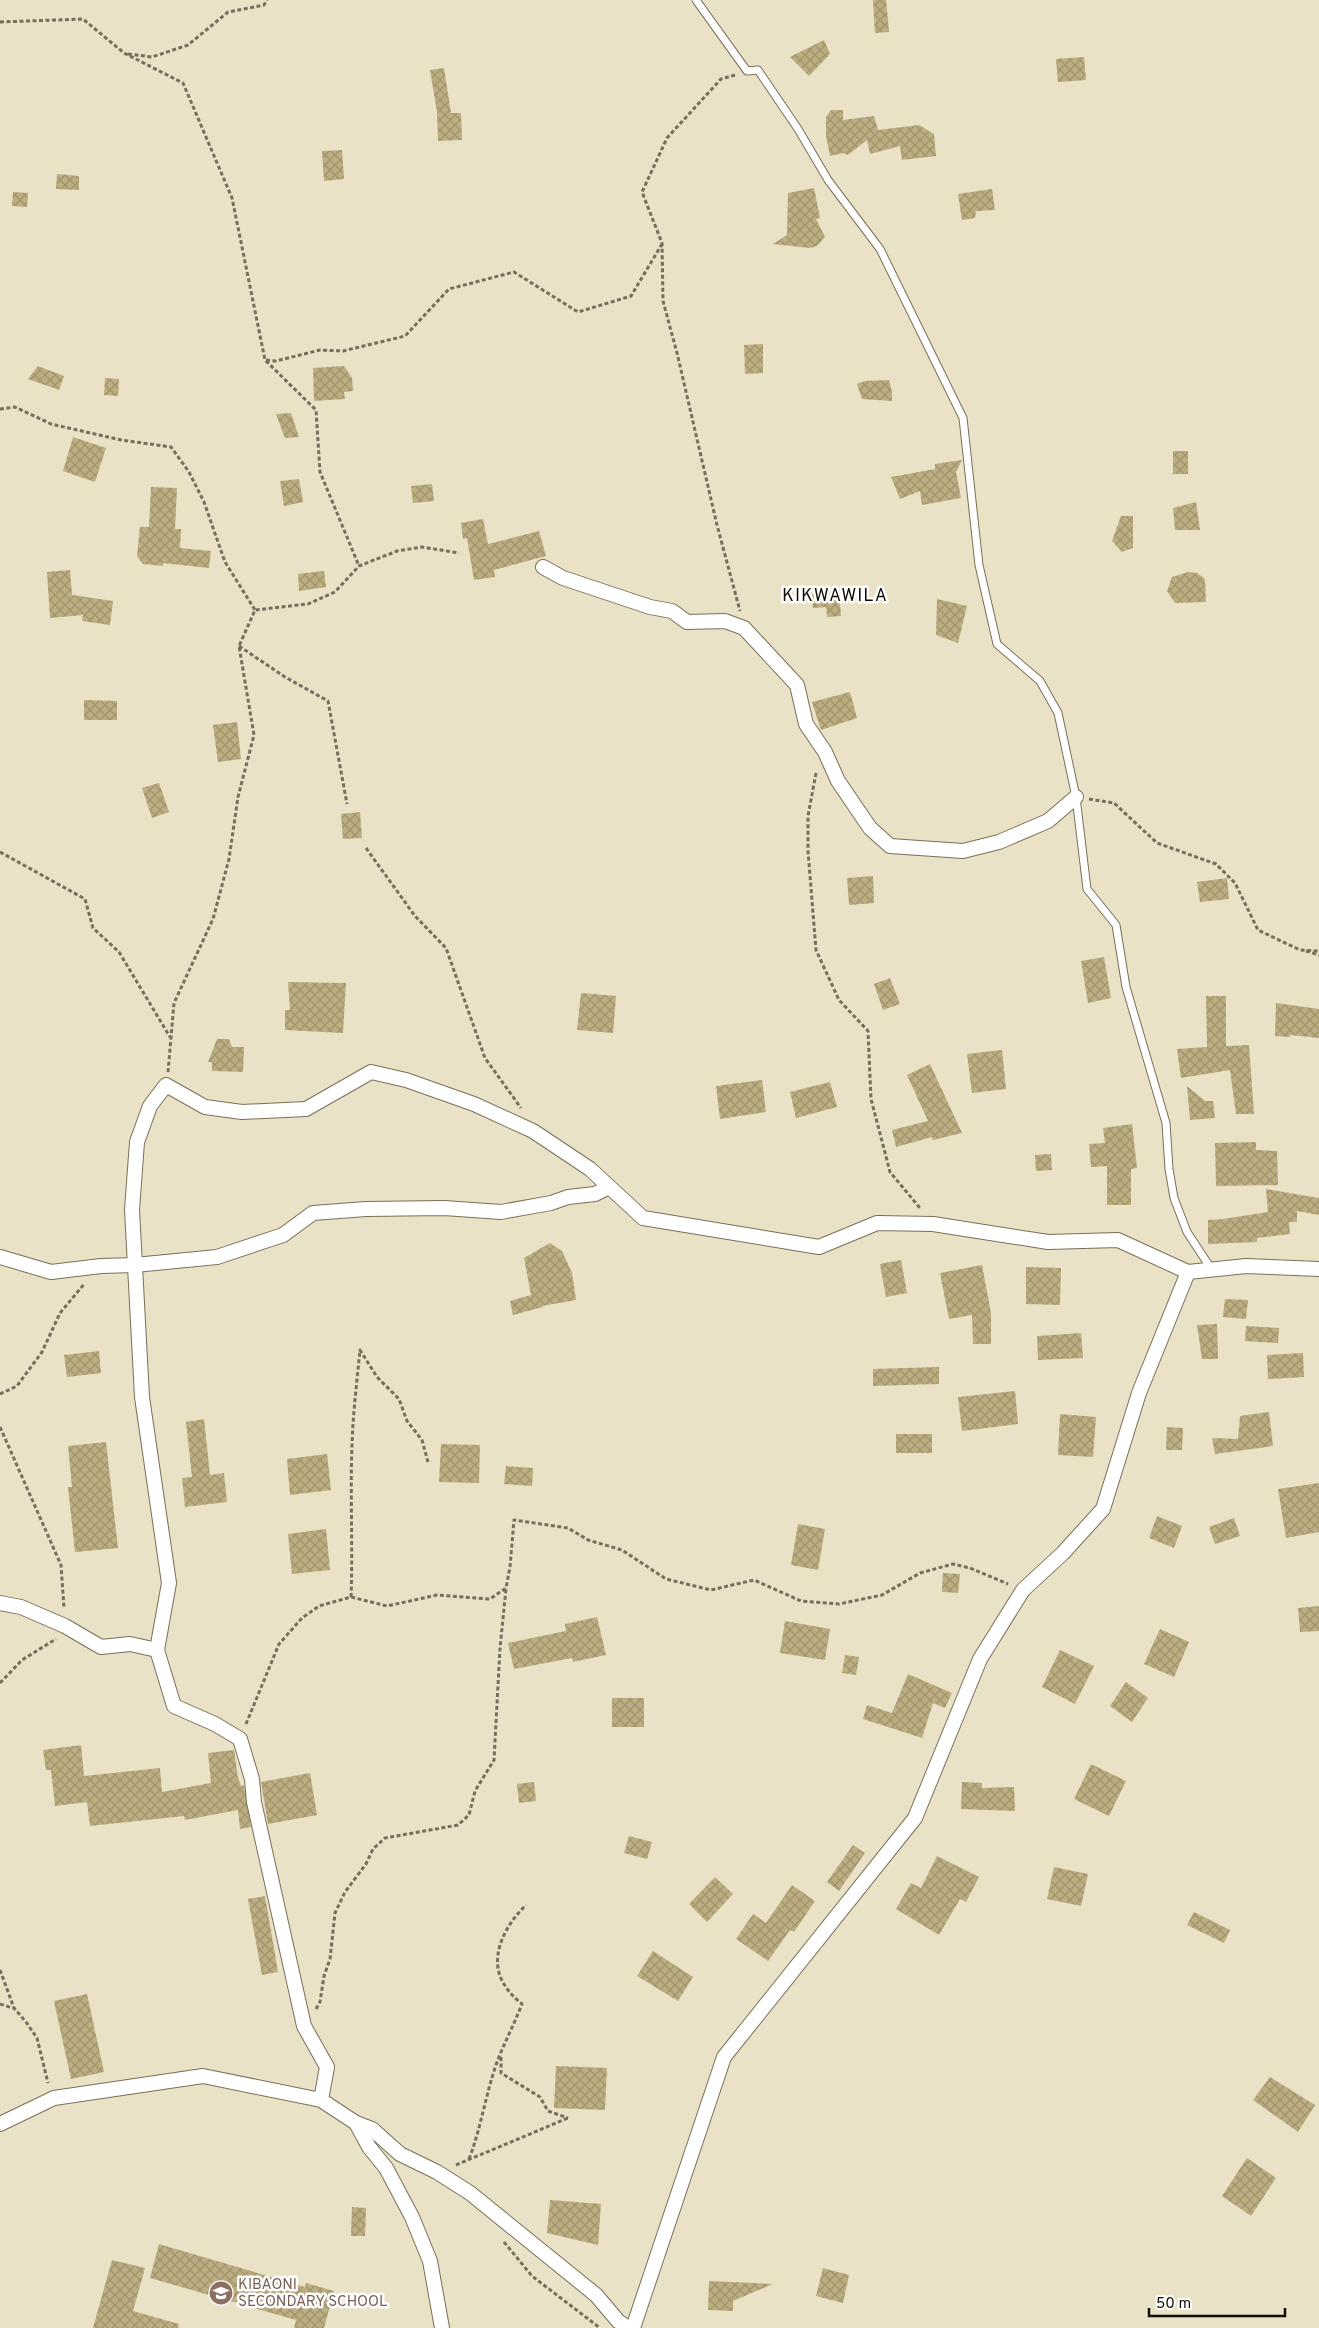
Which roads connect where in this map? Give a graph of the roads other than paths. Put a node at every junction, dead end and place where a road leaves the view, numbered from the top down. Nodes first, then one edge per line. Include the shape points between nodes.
1 (696, 0) edge
2 (544, 567) dead end
3 (1076, 798) junction
4 (609, 1187) junction
5 (0, 1257) edge
6 (135, 1265) junction
7 (1319, 1268) edge
8 (1212, 1270) junction
9 (1188, 1272) junction
10 (0, 1603) edge
11 (157, 1650) junction
12 (321, 2100) junction
13 (356, 2123) junction
14 (0, 2124) edge
15 (442, 2328) edge
16 (628, 2328) edge
17 (633, 2328) edge

1 - 3 lane via 747,71 758,70 828,180 880,249 963,418 979,565 997,644 1040,681 1058,713
2 - 3 street via 563,578 650,607 672,611 687,622 725,621 744,628 797,685 806,724 825,752 838,780 870,828 890,846 963,851 999,842 1048,820
3 - 8 lane via 1087,889 1116,925 1126,987 1166,1123 1168,1169 1174,1198 1188,1232
4 - 6 street via 595,1194 501,1212 444,1208 313,1213 283,1235 217,1257
4 - 6 street via 590,1169 533,1131 474,1104 406,1080 371,1072 306,1109 242,1112 205,1107 166,1085 150,1106 137,1142 132,1210
4 - 9 street via 643,1218 819,1247 877,1223 933,1224 1048,1242 1118,1240
5 - 6 street via 51,1272
6 - 11 street via 142,1397 169,1583
7 - 8 street via 1246,1266
8 - 9 street
9 - 17 street via 1139,1393 1103,1509 1023,1590 980,1659 915,1818 724,2057
10 - 11 street via 21,1607 65,1626 100,1647 130,1644
11 - 12 street via 174,1706 240,1739 252,1779 254,1802 304,2026 328,2067
12 - 13 street
12 - 14 street via 203,2076 54,2098
13 - 15 street via 386,2168 412,2218 430,2261
13 - 16 street via 372,2129 400,2154 470,2193 596,2295

